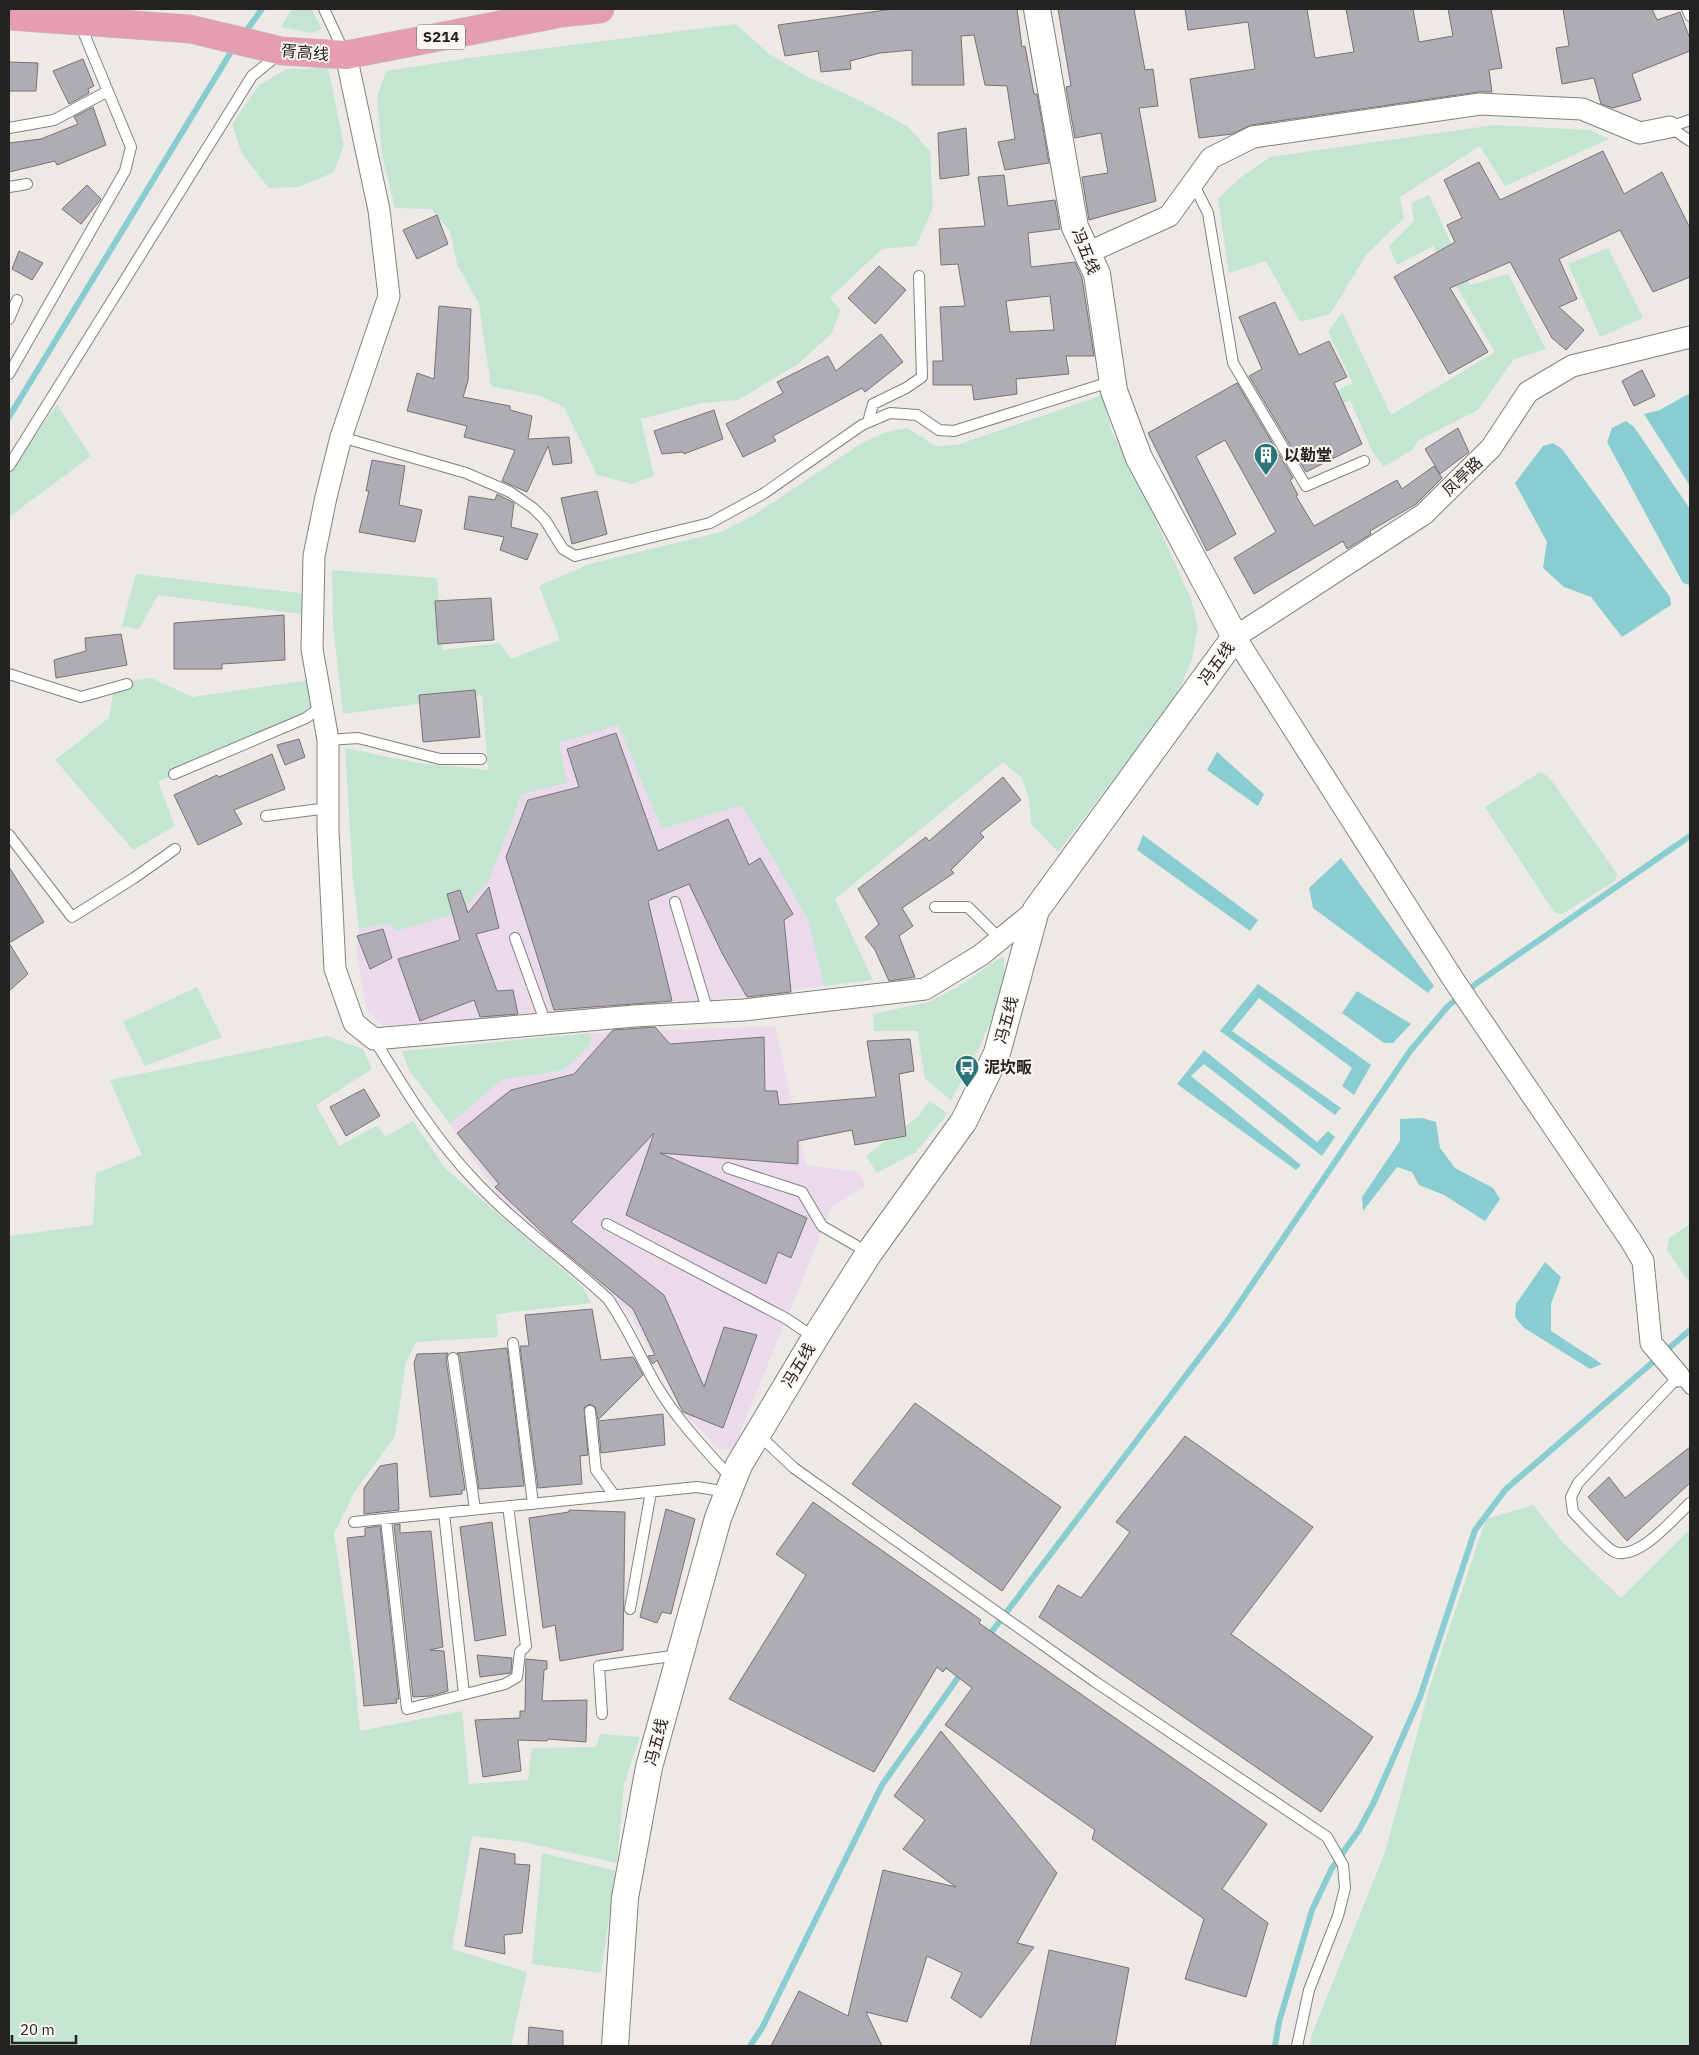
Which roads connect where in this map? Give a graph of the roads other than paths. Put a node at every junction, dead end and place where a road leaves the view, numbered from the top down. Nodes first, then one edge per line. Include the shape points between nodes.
1 (324, 9) edge
2 (600, 9) edge
3 (1037, 9) edge
4 (1687, 9) edge
5 (9, 16) edge
6 (1690, 16) edge
7 (79, 21) junction
8 (282, 51) junction
9 (346, 55) junction
10 (108, 91) junction
11 (1690, 120) edge
12 (1670, 127) junction
13 (9, 128) edge
14 (1690, 141) edge
15 (1193, 183) junction
16 (28, 184) dead end
17 (9, 187) edge
18 (1087, 253) junction
19 (919, 276) dead end
20 (17, 300) dead end
21 (9, 319) edge
22 (1690, 337) edge
23 (9, 373) edge
24 (1113, 380) junction
25 (868, 422) junction
26 (341, 437) junction
27 (1364, 461) dead end
28 (9, 466) edge
29 (1235, 638) junction
30 (9, 674) edge
31 (127, 684) dead end
32 (322, 706) junction
33 (328, 740) junction
34 (481, 759) dead end
35 (174, 774) dead end
36 (328, 808) junction
37 (266, 816) dead end
38 (9, 835) edge
39 (175, 849) dead end
40 (675, 902) dead end
41 (935, 907) dead end
42 (1036, 910) junction
43 (514, 938) dead end
44 (1000, 939) junction
45 (708, 1012) junction
46 (546, 1024) junction
47 (374, 1040) junction
48 (728, 1168) dead end
49 (607, 1224) dead end
50 (869, 1253) junction
51 (815, 1338) junction
52 (513, 1343) dead end
53 (453, 1358) dead end
54 (1685, 1382) edge
55 (590, 1411) dead end
56 (758, 1434) junction
57 (731, 1486) junction
58 (650, 1492) junction
59 (614, 1496) junction
60 (533, 1504) junction
61 (1690, 1504) edge
62 (508, 1506) junction
63 (475, 1509) junction
64 (444, 1513) junction
65 (386, 1518) junction
66 (354, 1522) dead end
67 (630, 1609) dead end
68 (680, 1654) junction
69 (464, 1694) junction
70 (602, 1714) dead end
71 (615, 2046) edge
72 (1297, 2046) edge

1 - 9 lane
2 - 9 main road, 胥高线 / S214 via 562,13
3 - 18 street, 冯五线 via 1074,227
4 - 6 lane
5 - 7 main road, 胥高线 / S214
7 - 8 main road, 胥高线 / S214 via 190,29
7 - 10 lane
8 - 9 main road, 胥高线 / S214
8 - 28 lane via 252,76
9 - 26 street via 379,210 389,296
10 - 13 lane via 54,120
10 - 23 lane via 131,147 125,171
11 - 12 lane
12 - 14 lane
12 - 15 street via 1640,132 1582,109 1480,104 1253,136 1211,158
15 - 18 street via 1169,216
15 - 27 lane via 1208,213 1233,363 1306,486
16 - 17 lane
18 - 24 street, 冯五线 via 1096,274
19 - 25 lane via 922,376 873,404
20 - 21 lane
22 - 29 street, 凤亭路 via 1572,366 1528,392 1491,448 1424,514
24 - 25 lane via 954,431 939,430 918,415 890,414
24 - 29 street, 冯五线 via 1114,391 1139,458
25 - 26 lane via 763,494 710,523 575,556 563,549 539,514 510,492 466,473
26 - 32 street via 314,556 312,649
29 - 42 street, 冯五线
29 - 54 street via 1453,978 1643,1260 1651,1344
30 - 31 lane via 81,697
32 - 33 street
32 - 35 lane via 306,718
33 - 34 lane via 358,738 440,759
33 - 36 street
36 - 37 lane
36 - 47 street via 335,968 354,1023
38 - 39 lane via 72,917
40 - 45 lane
41 - 44 lane via 968,907
42 - 44 street
42 - 50 street, 冯五线 via 996,1053 964,1121
43 - 46 lane
44 - 45 street via 981,955 925,989
45 - 46 street
46 - 47 street
47 - 57 lane via 417,1108 473,1179 519,1225 608,1300 682,1424
48 - 50 lane via 802,1192 822,1226
49 - 51 lane via 787,1319
50 - 51 street, 冯五线
51 - 56 street, 冯五线
52 - 60 lane
53 - 63 lane
54 - 61 lane via 1578,1483 1571,1497 1572,1512 1613,1552 1626,1554 1644,1545
55 - 59 lane via 596,1470
56 - 57 street, 冯五线 via 739,1465
56 - 72 lane via 794,1468 1094,1681 1327,1837 1343,1865 1345,1888 1338,1916 1309,1990
57 - 58 lane
57 - 68 street, 冯五线 via 718,1518
58 - 59 lane
58 - 67 lane
59 - 60 lane
60 - 62 lane
62 - 63 lane
62 - 69 lane via 526,1646 520,1652 517,1677 505,1684
63 - 64 lane
64 - 65 lane
64 - 69 lane
65 - 66 lane
65 - 69 lane via 407,1709
68 - 70 lane via 599,1666
68 - 71 street, 冯五线 via 649,1767 626,1898

